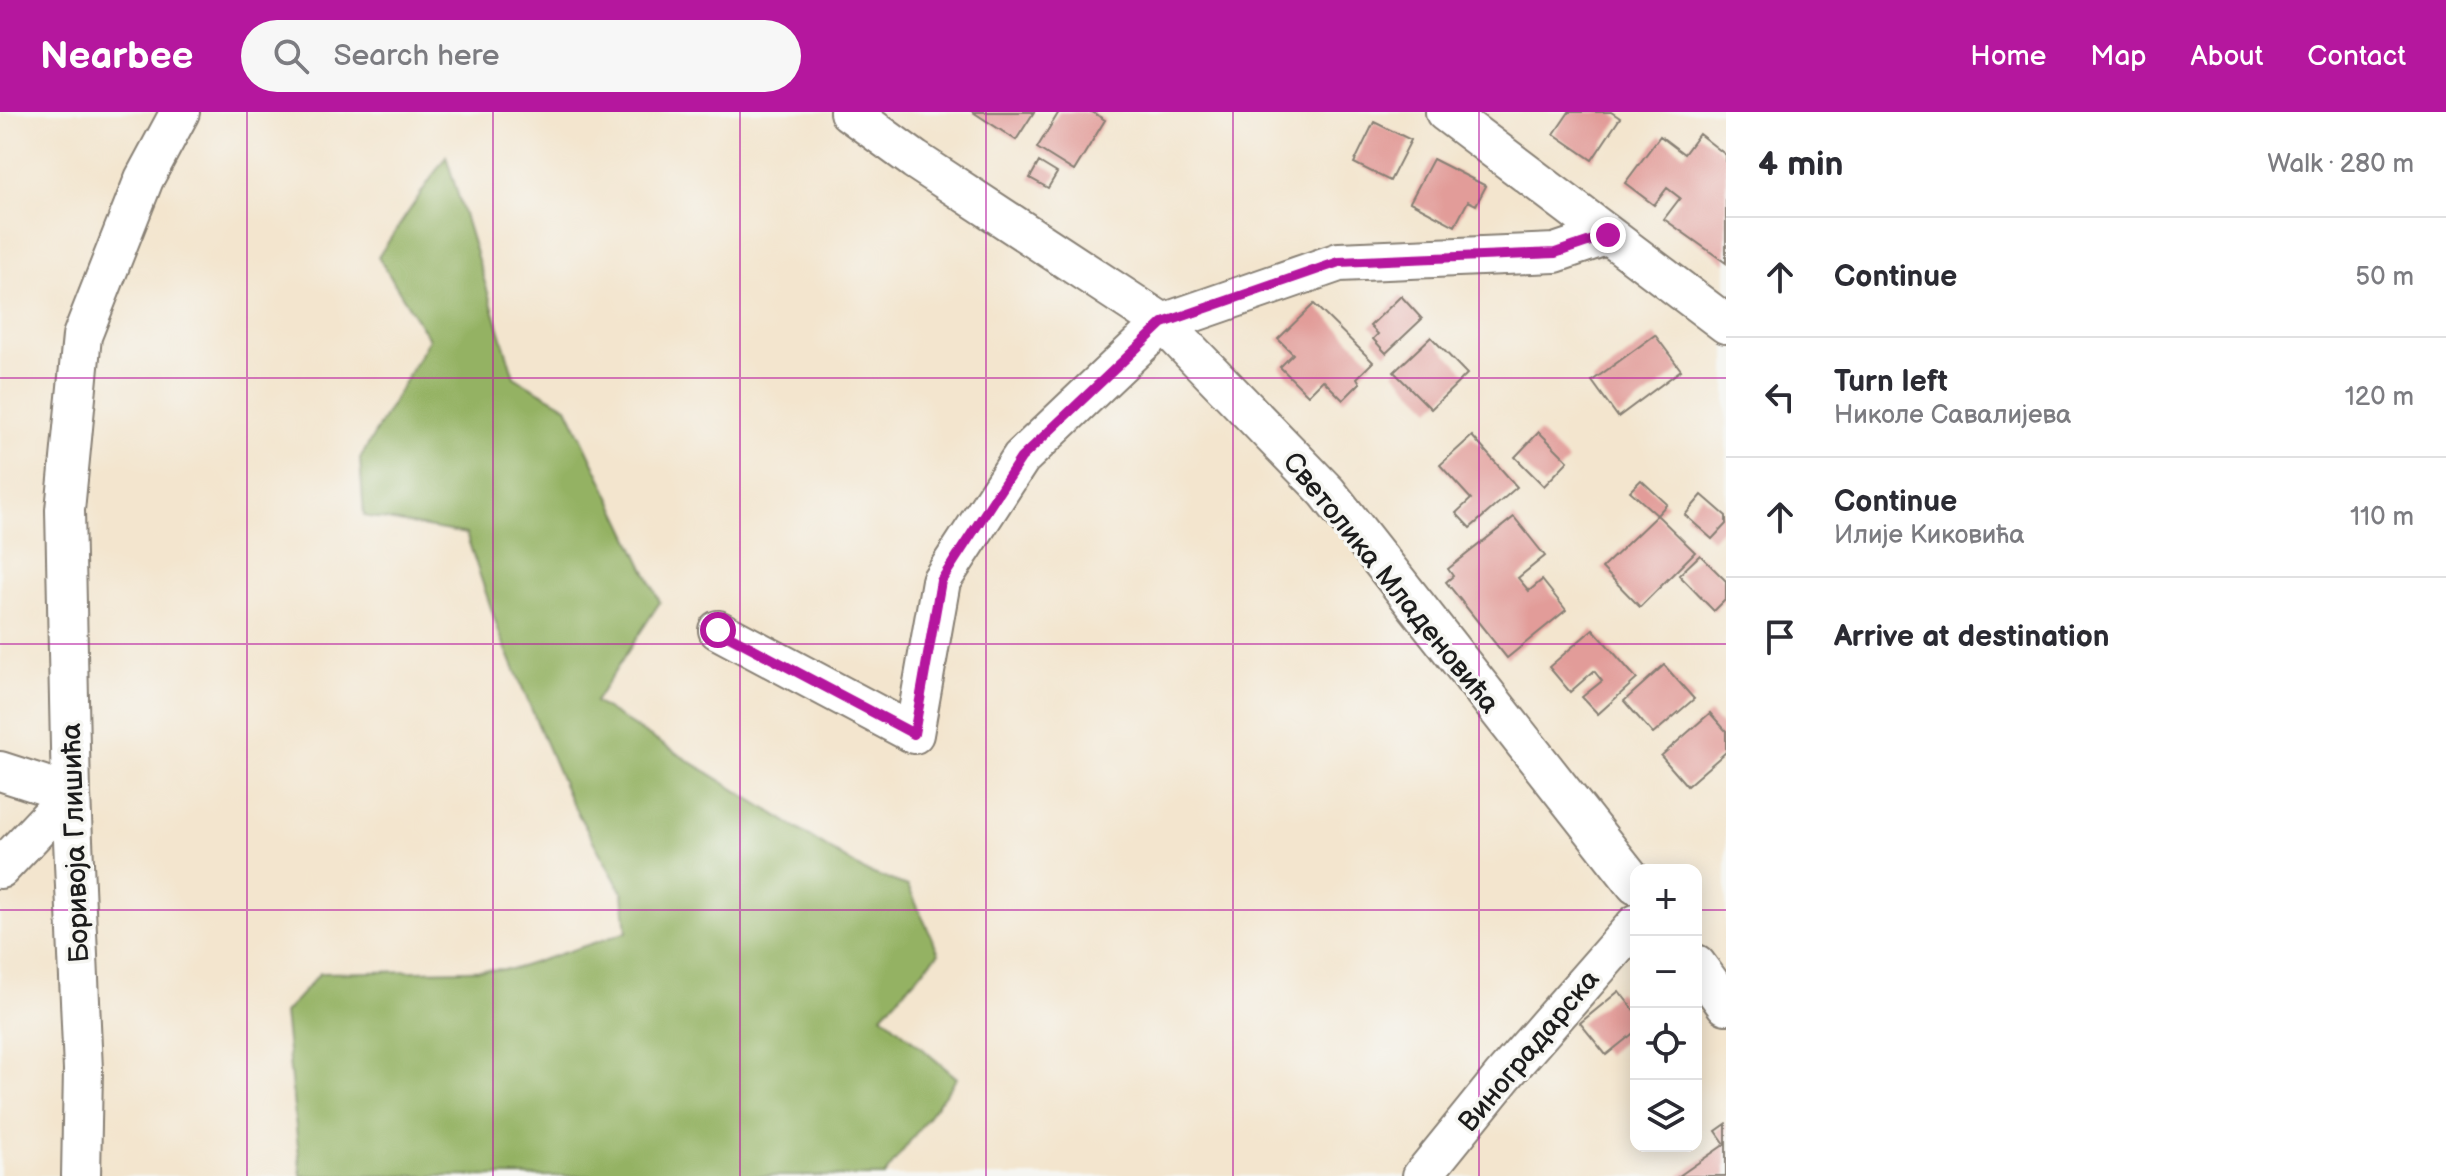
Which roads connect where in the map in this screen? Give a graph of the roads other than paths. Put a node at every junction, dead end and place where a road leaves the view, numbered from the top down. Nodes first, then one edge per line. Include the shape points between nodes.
1 (180, 112) edge
2 (849, 112) edge
3 (1445, 112) edge
4 (1608, 235) junction
5 (1163, 323) junction
6 (1726, 324) edge
7 (718, 630) dead end
8 (0, 771) edge
9 (71, 794) junction
10 (0, 869) edge
11 (1630, 877) edge
12 (1630, 931) edge
13 (1702, 972) edge
14 (1726, 1005) edge
15 (81, 1176) edge
16 (1422, 1176) edge

1 - 9 street, Боривоја Глишића via 144,179 82,336 65,510
2 - 5 street, Светолика Младеновића
3 - 4 street
4 - 5 street via 1555,253 1339,262
4 - 6 street
5 - 7 street via 1021,458 941,581 914,734
5 - 11 street, Светолика Младеновића via 1327,492
8 - 9 street
9 - 10 street
9 - 15 street, Боривоја Глишића via 83,1070
12 - 16 street, Виноградарска
13 - 14 street

